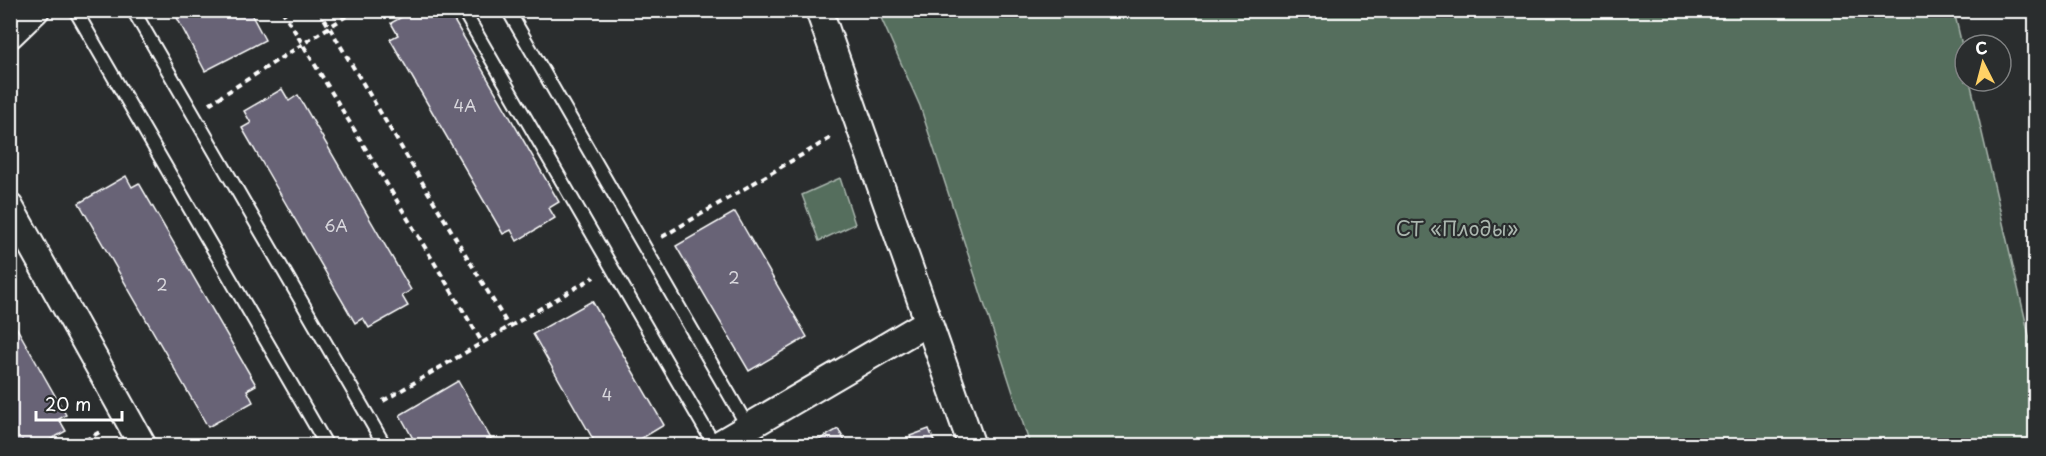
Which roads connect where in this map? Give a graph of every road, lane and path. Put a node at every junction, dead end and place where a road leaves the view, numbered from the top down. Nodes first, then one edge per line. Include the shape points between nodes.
1 (36, 10) edge
2 (75, 10) edge
3 (133, 10) edge
4 (282, 10) edge
5 (320, 10) edge
6 (356, 10) edge
7 (463, 10) edge
8 (508, 10) edge
9 (819, 10) edge
10 (330, 28) junction
11 (10, 35) edge
12 (303, 45) junction
13 (193, 114) junction
14 (837, 134) dead end
15 (10, 207) edge
16 (645, 247) junction
17 (611, 267) junction
18 (928, 322) junction
19 (509, 327) junction
20 (482, 342) junction
21 (365, 411) junction
22 (748, 427) junction
23 (143, 446) edge
24 (327, 446) edge
25 (385, 446) edge
26 (715, 446) edge
27 (972, 446) edge

1 - 11 street
2 - 24 lane
3 - 13 lane
4 - 12 path
5 - 10 path
6 - 10 path
7 - 17 lane
8 - 16 lane
9 - 18 street
10 - 12 path
10 - 19 path
12 - 13 path
12 - 20 path
13 - 21 lane
14 - 16 path
15 - 23 street
16 - 22 lane
17 - 19 path
17 - 26 lane
18 - 22 street
18 - 27 street
19 - 20 path
20 - 21 path
21 - 25 lane
22 - 26 street

